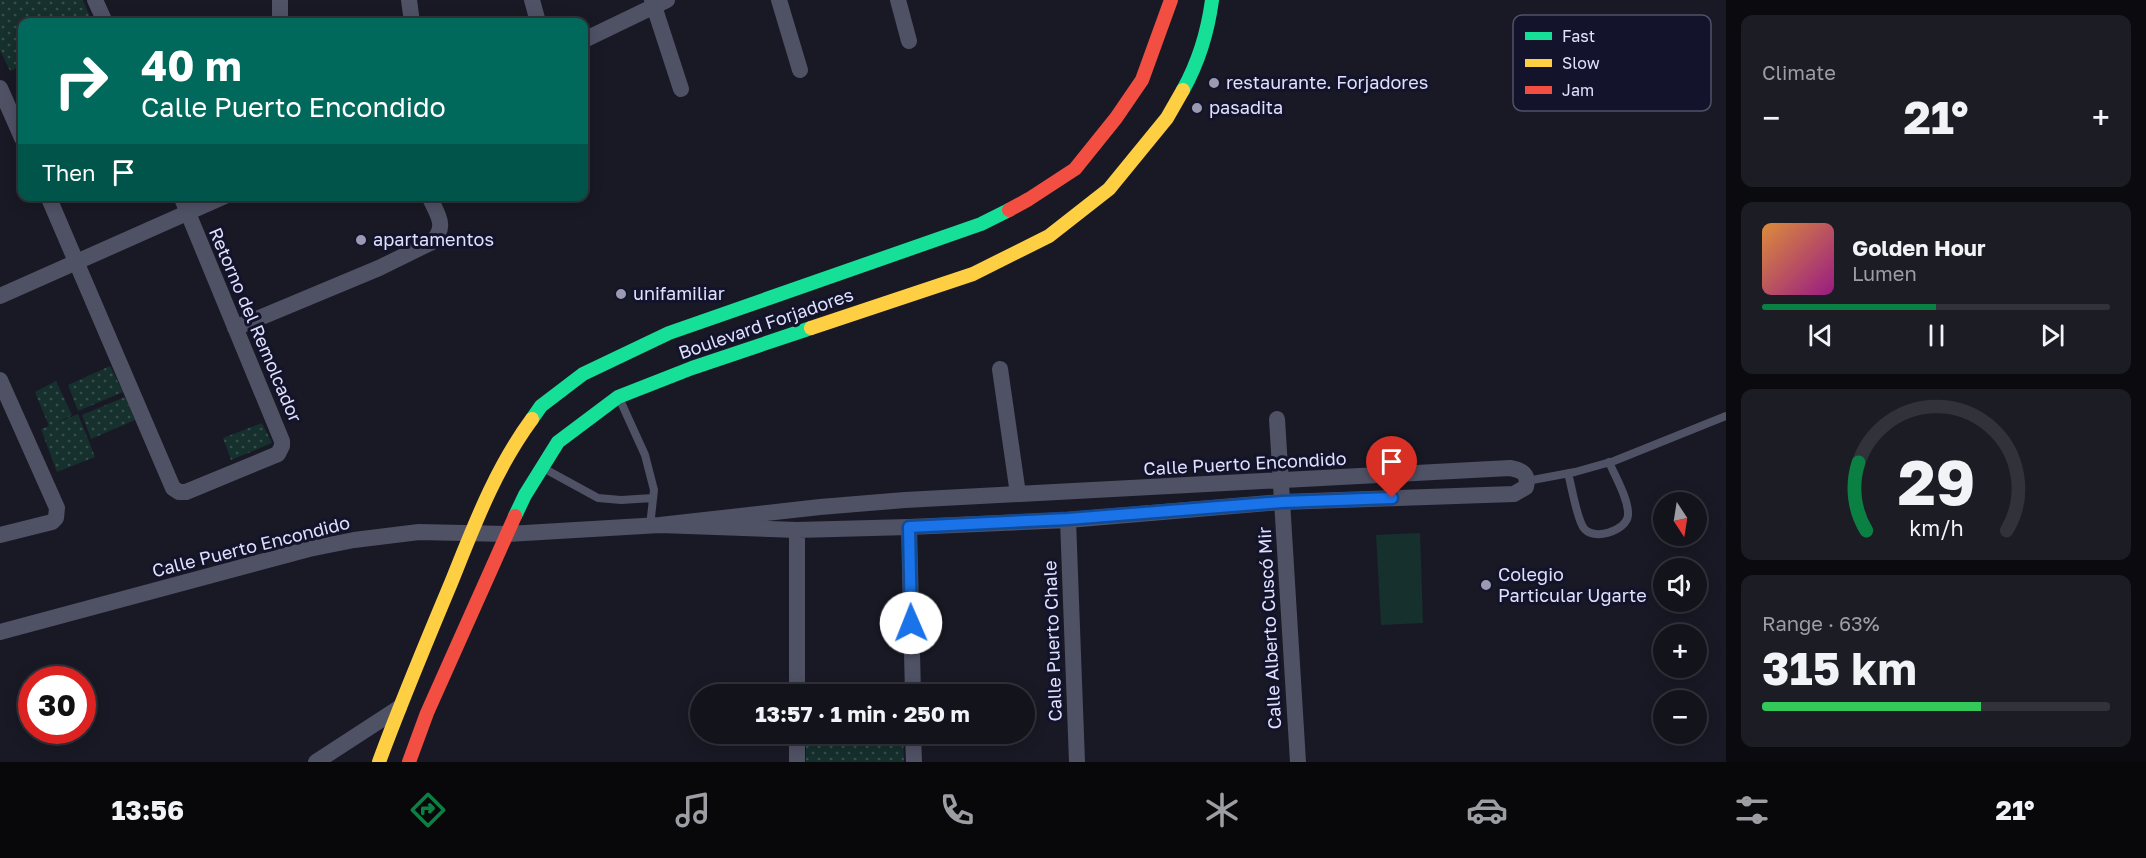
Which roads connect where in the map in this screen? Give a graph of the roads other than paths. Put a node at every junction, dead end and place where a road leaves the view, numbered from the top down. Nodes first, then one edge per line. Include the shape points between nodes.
1 (95, 0) edge
2 (280, 0) edge
3 (409, 0) edge
4 (532, 0) edge
5 (779, 0) edge
6 (898, 0) edge
7 (1171, 0) edge
8 (1212, 0) edge
9 (658, 2) edge
10 (103, 18) edge
11 (280, 18) edge
12 (411, 18) edge
13 (537, 18) edge
14 (588, 38) edge
15 (909, 41) dead end
16 (800, 70) dead end
17 (0, 88) edge
18 (681, 89) dead end
19 (18, 129) edge
20 (50, 201) edge
21 (182, 201) edge
22 (214, 201) edge
23 (431, 201) edge
24 (188, 213) junction
25 (78, 263) junction
26 (0, 296) edge
27 (235, 328) junction
28 (1000, 369) dead end
29 (0, 380) edge
30 (618, 397) junction
31 (1726, 416) edge
32 (1277, 419) dead end
33 (1609, 462) junction
34 (542, 467) junction
35 (1436, 473) junction
36 (1568, 473) junction
37 (1281, 481) junction
38 (1527, 481) junction
39 (1018, 494) junction
40 (1437, 497) junction
41 (653, 498) junction
42 (892, 501) junction
43 (1282, 502) junction
44 (1068, 519) junction
45 (655, 526) junction
46 (902, 527) junction
47 (797, 530) junction
48 (472, 534) junction
49 (507, 534) junction
50 (0, 535) edge
51 (0, 632) edge
52 (797, 684) edge
53 (912, 684) edge
54 (399, 708) junction
55 (797, 744) edge
56 (914, 744) edge
57 (316, 762) edge
58 (380, 762) edge
59 (409, 762) edge
60 (797, 762) edge
61 (914, 762) edge
62 (1077, 762) edge
63 (1298, 762) edge

1 - 10 street
2 - 11 street
3 - 12 street
4 - 13 street
5 - 16 street
6 - 15 street
7 - 48 main road, Boulevard Forjadores via 1142,80 1075,169 981,224 669,333 583,374 541,406 520,435 489,490
8 - 30 main road, Boulevard Forjadores via 1192,74 1167,118 1109,189 1048,236 973,274 692,368
9 - 14 street
9 - 18 street
17 - 19 street
20 - 25 street
21 - 24 street, Retorno del Remolcador
22 - 24 street
23 - 27 street via 442,227 432,242
24 - 25 street
24 - 27 street, Retorno del Remolcador
25 - 26 street
25 - 27 street, Retorno del Remolcador via 173,488 179,492 278,454 282,446
28 - 39 street
29 - 50 street via 57,513 52,522
30 - 34 main road, Boulevard Forjadores via 558,442
30 - 41 lane via 645,455
31 - 33 lane
32 - 37 street, Calle Alberto Cuscó Mir
33 - 36 lane
33 - 36 lane via 1628,517 1620,527 1603,533 1594,535 1582,525
34 - 41 lane via 597,498
34 - 49 main road, Boulevard Forjadores
35 - 37 street, Calle Puerto Encondido
35 - 38 street, Calle Puerto Encondido via 1510,468 1521,470
35 - 40 street
36 - 38 lane
37 - 39 street, Calle Puerto Encondido
37 - 43 street, Calle Alberto Cuscó Mir
38 - 40 street, Calle Puerto Encondido via 1522,491 1514,494
39 - 42 street, Calle Puerto Encondido
40 - 43 street, Calle Puerto Encondido
41 - 45 lane
42 - 45 street, Calle Puerto Encondido
42 - 46 street
43 - 44 street, Calle Puerto Encondido
43 - 63 street, Calle Alberto Cuscó Mir
44 - 46 street, Calle Puerto Encondido
44 - 62 street, Calle Puerto Chale
45 - 47 street, Calle Puerto Encondido
45 - 49 street, Calle Puerto Encondido
46 - 47 street, Calle Puerto Encondido
46 - 53 street
47 - 52 street
48 - 49 street, Calle Puerto Encondido
48 - 51 street, Calle Puerto Encondido via 419,532 309,549
48 - 54 main road, Boulevard Forjadores
49 - 59 main road, Boulevard Forjadores
54 - 57 street
54 - 58 main road, Boulevard Forjadores
55 - 60 street
56 - 61 street

